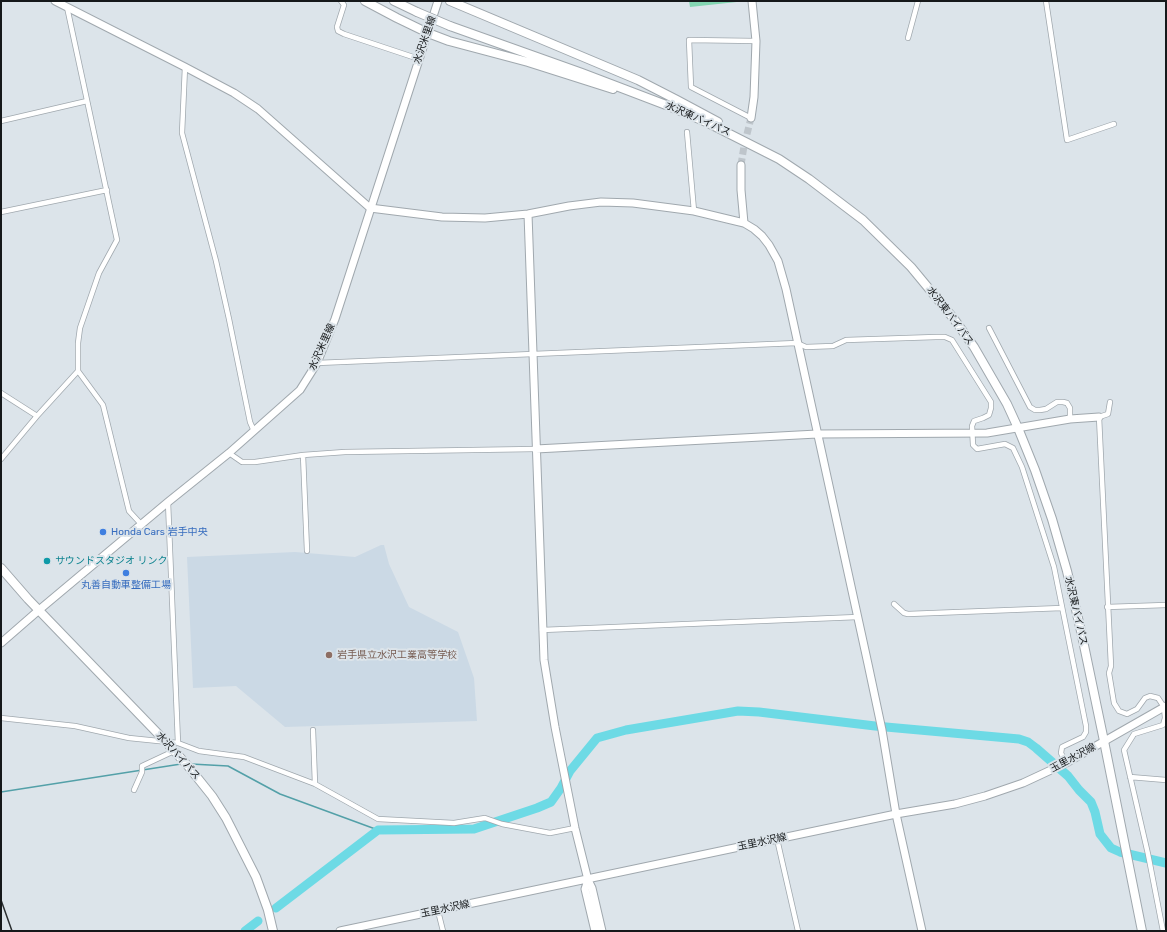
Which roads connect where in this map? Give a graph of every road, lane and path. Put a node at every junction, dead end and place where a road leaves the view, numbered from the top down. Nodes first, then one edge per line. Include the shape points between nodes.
1 (55, 1) edge
2 (341, 1) edge
3 (365, 1) edge
4 (394, 1) edge
5 (438, 1) edge
6 (450, 1) edge
7 (752, 1) edge
8 (918, 1) edge
9 (1046, 1) edge
10 (68, 7) junction
11 (428, 33) junction
12 (908, 38) dead end
13 (756, 40) junction
14 (419, 59) junction
15 (185, 67) junction
16 (87, 101) junction
17 (666, 105) junction
18 (751, 118) joint
19 (1, 121) edge
20 (1114, 124) dead end
21 (687, 132) dead end
22 (780, 160) junction
23 (741, 165) tunnel mouth
24 (107, 190) junction
25 (370, 208) junction
26 (694, 211) junction
27 (1, 212) edge
28 (528, 214) junction
29 (744, 222) junction
30 (989, 328) dead end
31 (797, 343) junction
32 (533, 354) junction
33 (318, 363) junction
34 (78, 372) junction
35 (1, 393) edge
36 (1110, 402) dead end
37 (37, 416) junction
38 (1099, 417) junction
39 (1070, 419) junction
40 (1018, 428) junction
41 (254, 431) junction
42 (818, 434) junction
43 (972, 434) junction
44 (536, 449) junction
45 (229, 453) junction
46 (303, 455) junction
47 (1, 459) edge
48 (168, 502) junction
49 (141, 524) junction
50 (307, 551) dead end
51 (1, 568) edge
52 (894, 604) dead end
53 (1166, 606) edge
54 (1107, 607) junction
55 (1062, 608) junction
56 (39, 610) junction
57 (858, 617) junction
58 (542, 630) junction
59 (1, 643) edge
60 (1165, 707) edge
61 (1, 718) edge
62 (313, 730) dead end
63 (1104, 741) junction
64 (167, 743) junction
65 (176, 747) junction
66 (1066, 763) junction
67 (1130, 777) junction
68 (1166, 780) edge
69 (315, 784) junction
70 (134, 790) dead end
71 (896, 814) junction
72 (575, 828) junction
73 (777, 839) junction
74 (588, 880) junction
75 (438, 911) junction
76 (273, 931) edge
77 (340, 931) edge
78 (443, 931) edge
79 (595, 931) edge
80 (602, 931) edge
81 (798, 931) edge
82 (922, 931) edge
83 (1142, 931) edge
84 (1163, 931) edge

1 - 10 street
2 - 14 street via 344,5 338,31
3 - 11 highway
4 - 17 highway, 水沢東バイパス, bridge via 450,26 582,72
5 - 11 street, 水沢米里線
6 - 22 highway via 638,80 751,141
7 - 13 street
8 - 12 street
9 - 20 street via 1067,140
10 - 15 street
10 - 16 street
11 - 14 street, 水沢米里線
11 - 17 highway via 469,48 528,62
13 - 18 street
13 - 18 street via 689,40 691,87
14 - 25 street, 水沢米里線
15 - 25 street via 258,108
15 - 41 street via 182,133 216,262
16 - 19 street
16 - 24 street
17 - 22 highway, 水沢東バイパス via 706,122
21 - 26 street
22 - 40 highway, 水沢東バイパス via 863,220 911,267 954,318 974,347
23 - 29 street
24 - 27 street
24 - 34 street via 117,240 99,273 80,328
25 - 28 street via 442,217 485,218
25 - 33 street, 水沢米里線 via 335,319
26 - 28 street via 633,203 601,202
26 - 29 street
28 - 32 street
29 - 31 street via 762,236 778,261
30 - 39 street via 1030,408 1040,410 1058,402 1067,403 1070,408
31 - 32 street
31 - 42 street
31 - 43 street via 806,347 833,346 846,340 936,337 952,340 991,402 989,414 974,421
32 - 33 street
32 - 44 street
33 - 41 street, 水沢米里線 via 300,390
34 - 37 street
34 - 49 street via 103,405 129,511
35 - 37 street
36 - 38 street via 1108,414
37 - 47 street
38 - 39 street
38 - 54 street
39 - 40 street
40 - 43 street
40 - 63 highway, 水沢東バイパス via 1052,519
41 - 45 street, 水沢米里線
42 - 43 street
42 - 44 street
42 - 57 street
43 - 55 street via 973,445 977,450 1005,444 1013,448 1017,454 1054,567
44 - 46 street
44 - 58 street
45 - 46 street via 242,462
45 - 48 street, 水沢米里線
46 - 50 street
48 - 49 street, 水沢米里線
48 - 65 street
49 - 56 street, 水沢米里線
51 - 56 highway, 水沢バイパス
52 - 55 street via 908,614
53 - 54 street
54 - 60 street via 1110,666 1108,673 1114,703 1119,710 1127,714 1150,696 1158,698
55 - 66 street via 1086,729 1083,737 1062,747 1061,753
56 - 59 street, 水沢米里線
56 - 64 highway, 水沢バイパス
57 - 58 street
57 - 71 street
58 - 72 street via 546,675
60 - 63 street, 玉里水沢線
60 - 67 street via 1163,724 1134,734 1124,750
61 - 64 street via 75,726
62 - 69 street
63 - 66 street, 玉里水沢線
63 - 83 highway, 水沢東バイパス
64 - 65 highway, 水沢バイパス
65 - 69 street via 244,757
65 - 70 street via 142,766
65 - 76 highway, 水沢バイパス via 226,818 256,877
66 - 71 street, 玉里水沢線 via 1023,783 985,796
67 - 68 street
67 - 84 street via 1152,869
69 - 72 street via 378,819 454,823 485,818 502,824 550,832
71 - 73 street, 玉里水沢線
71 - 82 street
72 - 74 street
73 - 74 street, 玉里水沢線
73 - 81 street
74 - 75 street, 玉里水沢線
74 - 79 street via 585,889
74 - 80 street
75 - 77 street, 玉里水沢線
75 - 78 street

